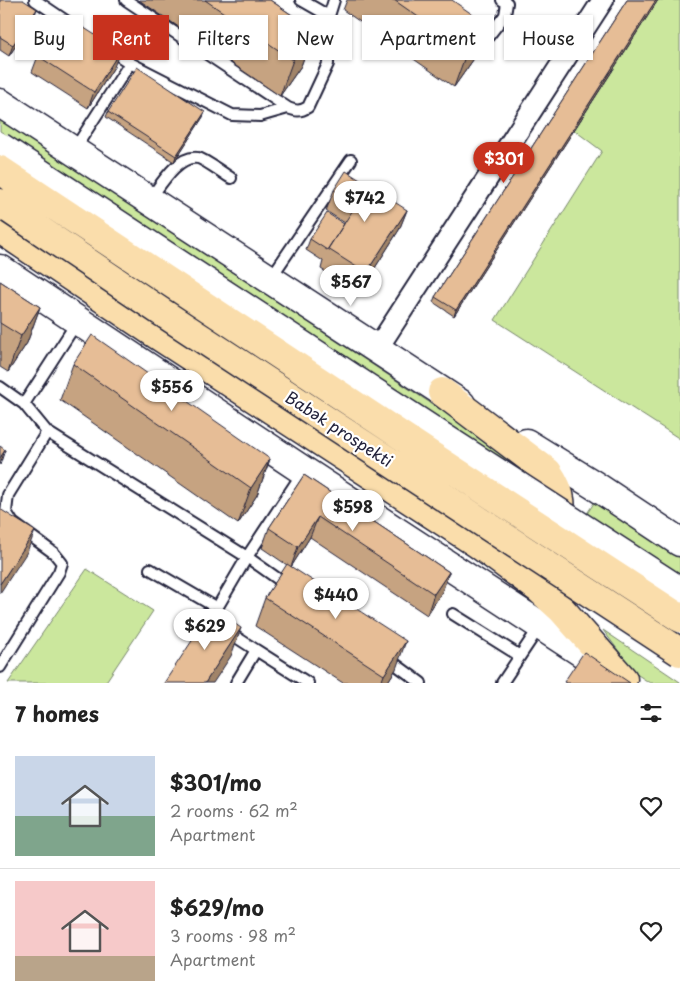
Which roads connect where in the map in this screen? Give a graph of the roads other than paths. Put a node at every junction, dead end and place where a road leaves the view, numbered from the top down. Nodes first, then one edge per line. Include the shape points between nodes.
1 (35, 0) edge
2 (126, 0) edge
3 (301, 0) edge
4 (334, 0) edge
5 (502, 0) edge
6 (603, 0) edge
7 (58, 15) edge
8 (327, 15) edge
9 (329, 15) edge
10 (494, 29) edge
11 (125, 60) edge
12 (328, 60) edge
13 (130, 63) junction
14 (0, 103) edge
15 (288, 108) junction
16 (0, 147) edge
17 (73, 151) junction
18 (351, 160) dead end
19 (0, 170) edge
20 (231, 178) dead end
21 (149, 200) junction
22 (0, 203) edge
23 (0, 229) edge
24 (0, 269) edge
25 (270, 279) junction
26 (78, 321) junction
27 (377, 349) junction
28 (0, 388) edge
29 (442, 392) junction
30 (24, 404) junction
31 (48, 432) junction
32 (304, 471) junction
33 (680, 542) edge
34 (478, 544) junction
35 (247, 557) junction
36 (150, 568) dead end
37 (294, 591) edge
38 (680, 591) edge
39 (217, 608) junction
40 (453, 614) dead end
41 (680, 618) edge
42 (540, 625) junction
43 (256, 650) junction
44 (680, 652) edge
45 (382, 654) edge
46 (520, 656) junction
47 (0, 667) edge
48 (626, 681) edge
49 (236, 683) edge
50 (308, 683) edge
51 (421, 683) edge
52 (502, 683) edge

1 - 7 lane
2 - 15 lane
3 - 8 lane
4 - 9 lane
5 - 10 lane via 507,3 505,15
6 - 27 street
11 - 13 lane
12 - 15 lane via 308,107 303,111
13 - 15 lane via 232,115 260,116
13 - 17 lane
14 - 17 main road
16 - 38 main road, bridge
17 - 21 main road
18 - 25 lane
19 - 41 main road, Babək prospekti, bridge
20 - 21 lane via 198,158 187,159 173,168
21 - 25 main road
22 - 44 main road, Babək prospekti, bridge
23 - 34 main road
24 - 26 main road
25 - 27 main road
26 - 30 lane
26 - 32 main road
27 - 29 main road
28 - 30 lane
29 - 33 main road
29 - 34 main road via 548,472 559,491 558,520 549,538 536,549 511,556
30 - 31 lane
31 - 35 lane
31 - 47 lane via 8,495 6,512 13,523 54,553 62,563
32 - 35 lane
32 - 42 main road
34 - 48 main road via 556,604
35 - 37 lane
35 - 39 lane
36 - 39 lane
39 - 43 lane via 215,619 219,626
40 - 46 lane
42 - 46 lane
42 - 48 main road
43 - 49 lane
43 - 50 lane
45 - 51 lane
46 - 52 lane

